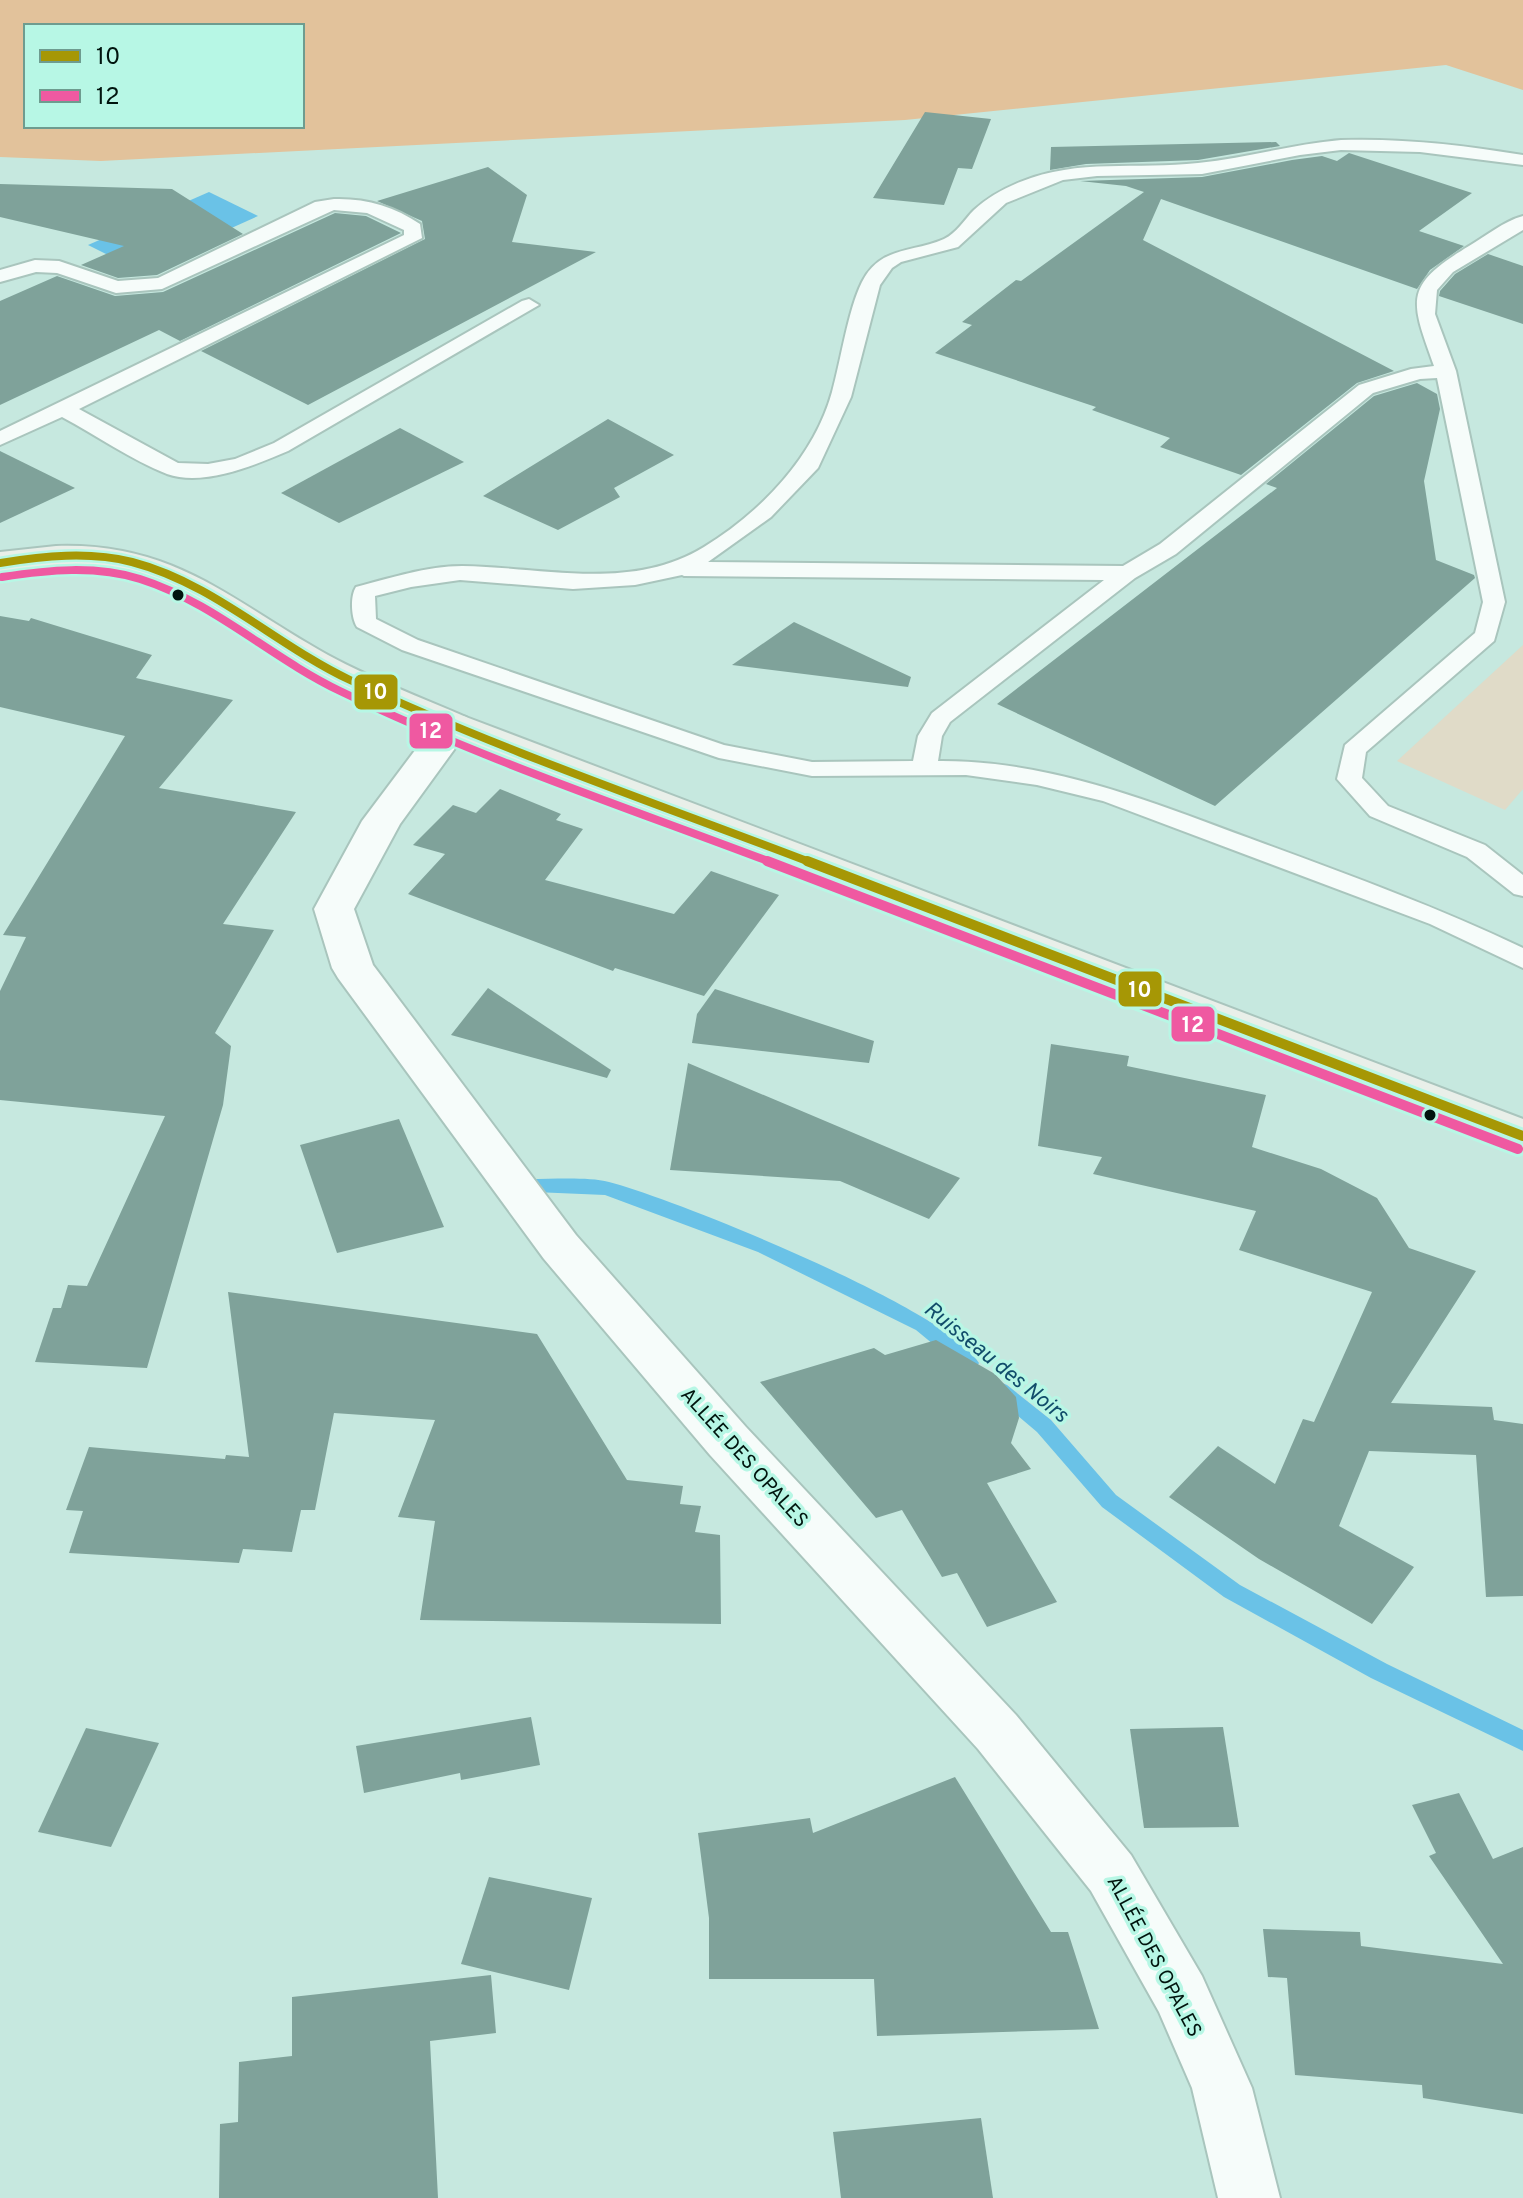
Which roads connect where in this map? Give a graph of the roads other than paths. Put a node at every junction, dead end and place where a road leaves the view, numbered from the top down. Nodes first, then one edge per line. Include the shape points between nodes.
1 (1523, 160) edge
2 (1523, 222) edge
3 (0, 276) edge
4 (529, 305) dead end
5 (1446, 371) junction
6 (62, 408) junction
7 (0, 439) edge
8 (0, 563) edge
9 (679, 569) junction
10 (1127, 573) junction
11 (453, 725) junction
12 (924, 769) junction
13 (1523, 888) edge
14 (1523, 959) edge
15 (1523, 1136) edge
16 (1249, 2198) edge

1 - 9 lane via 1362,145 1315,147 1223,166 1048,178 1005,195 959,239 878,268 841,397 807,468 738,532
2 - 5 lane via 1446,268 1427,289 1425,314
3 - 6 lane via 35,266 59,267 116,287 162,283 336,203 356,203 413,228 413,238
4 - 6 lane via 281,447 240,464 174,469
5 - 10 lane via 1418,373 1366,389 1168,549
5 - 13 lane via 1494,602 1486,636 1354,750 1349,779 1379,811 1476,851
6 - 7 lane
8 - 11 main road via 71,556 150,567 213,598 315,663
9 - 10 lane
9 - 12 lane via 573,582 460,573 410,580 364,592 365,622 410,645 719,751 812,769
10 - 12 lane via 940,718 930,736
11 - 15 main road
11 - 16 street, ALLÉE DES OPALES via 382,821 334,909 353,968 560,1247 728,1441 997,1732 1111,1873 1181,1995 1222,2088
12 - 14 lane via 1037,777 1112,796 1439,918

